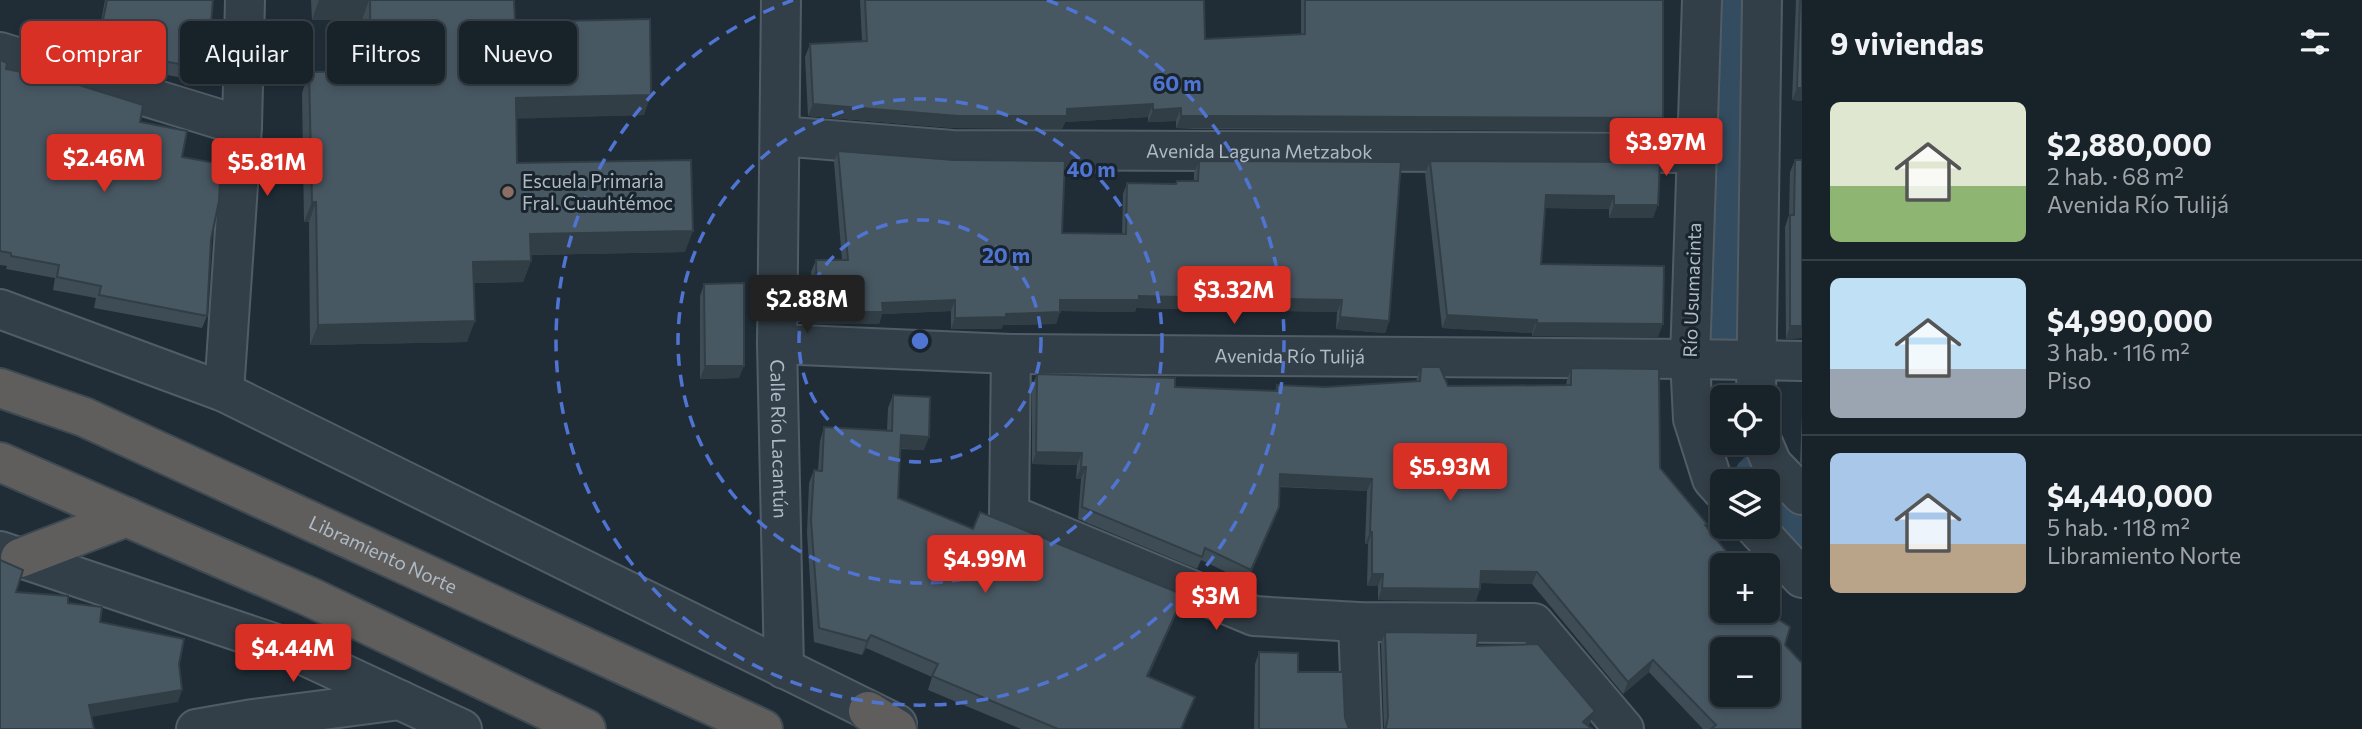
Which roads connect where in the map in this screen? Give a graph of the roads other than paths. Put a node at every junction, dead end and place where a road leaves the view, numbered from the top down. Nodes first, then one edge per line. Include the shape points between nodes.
1 (245, 0) edge
2 (781, 0) edge
3 (1702, 0) edge
4 (1762, 0) edge
5 (0, 52) edge
6 (242, 126) junction
7 (780, 136) junction
8 (1697, 153) junction
9 (0, 309) edge
10 (778, 344) junction
11 (1011, 354) junction
12 (1690, 359) junction
13 (1756, 359) junction
14 (1802, 361) edge
15 (1756, 385) edge
16 (0, 388) edge
17 (224, 392) junction
18 (1768, 455) edge
19 (0, 462) edge
20 (1710, 473) edge
21 (1802, 495) edge
22 (127, 517) junction
23 (1766, 539) edge
24 (10, 555) edge
25 (1802, 578) edge
26 (1358, 622) junction
27 (784, 669) junction
28 (519, 697) junction
29 (400, 700) junction
30 (882, 720) edge
31 (196, 729) edge
32 (462, 729) edge
33 (553, 729) edge
34 (586, 729) edge
35 (763, 729) edge
36 (909, 729) edge
37 (1362, 729) edge
38 (1624, 729) edge

1 - 6 street
2 - 7 street, Calle Río Lacantún
3 - 8 street, Río Usumacinta
4 - 13 street
5 - 6 street
6 - 17 street
7 - 8 street, Avenida Laguna Metzabok via 951,150
7 - 10 street, Calle Río Lacantún
8 - 12 street, Río Usumacinta
9 - 17 street
10 - 11 street, Avenida Río Tulijá
10 - 27 street, Calle Río Lacantún
11 - 12 street, Avenida Río Tulijá
11 - 26 street via 1009,514 1254,616
12 - 13 street, Avenida Río Tulijá
12 - 20 street, Río Usumacinta via 1693,419
13 - 14 street, Avenida Río Tulijá
13 - 15 street
16 - 35 highway, Libramiento Norte via 96,422
17 - 27 street
18 - 21 street
19 - 22 highway
22 - 24 highway
22 - 28 highway via 310,597
23 - 25 street
24 - 29 street via 288,648
26 - 37 street
26 - 38 street via 1535,623
27 - 30 street
28 - 33 highway
28 - 34 highway
29 - 31 street
29 - 32 street
30 - 36 street

